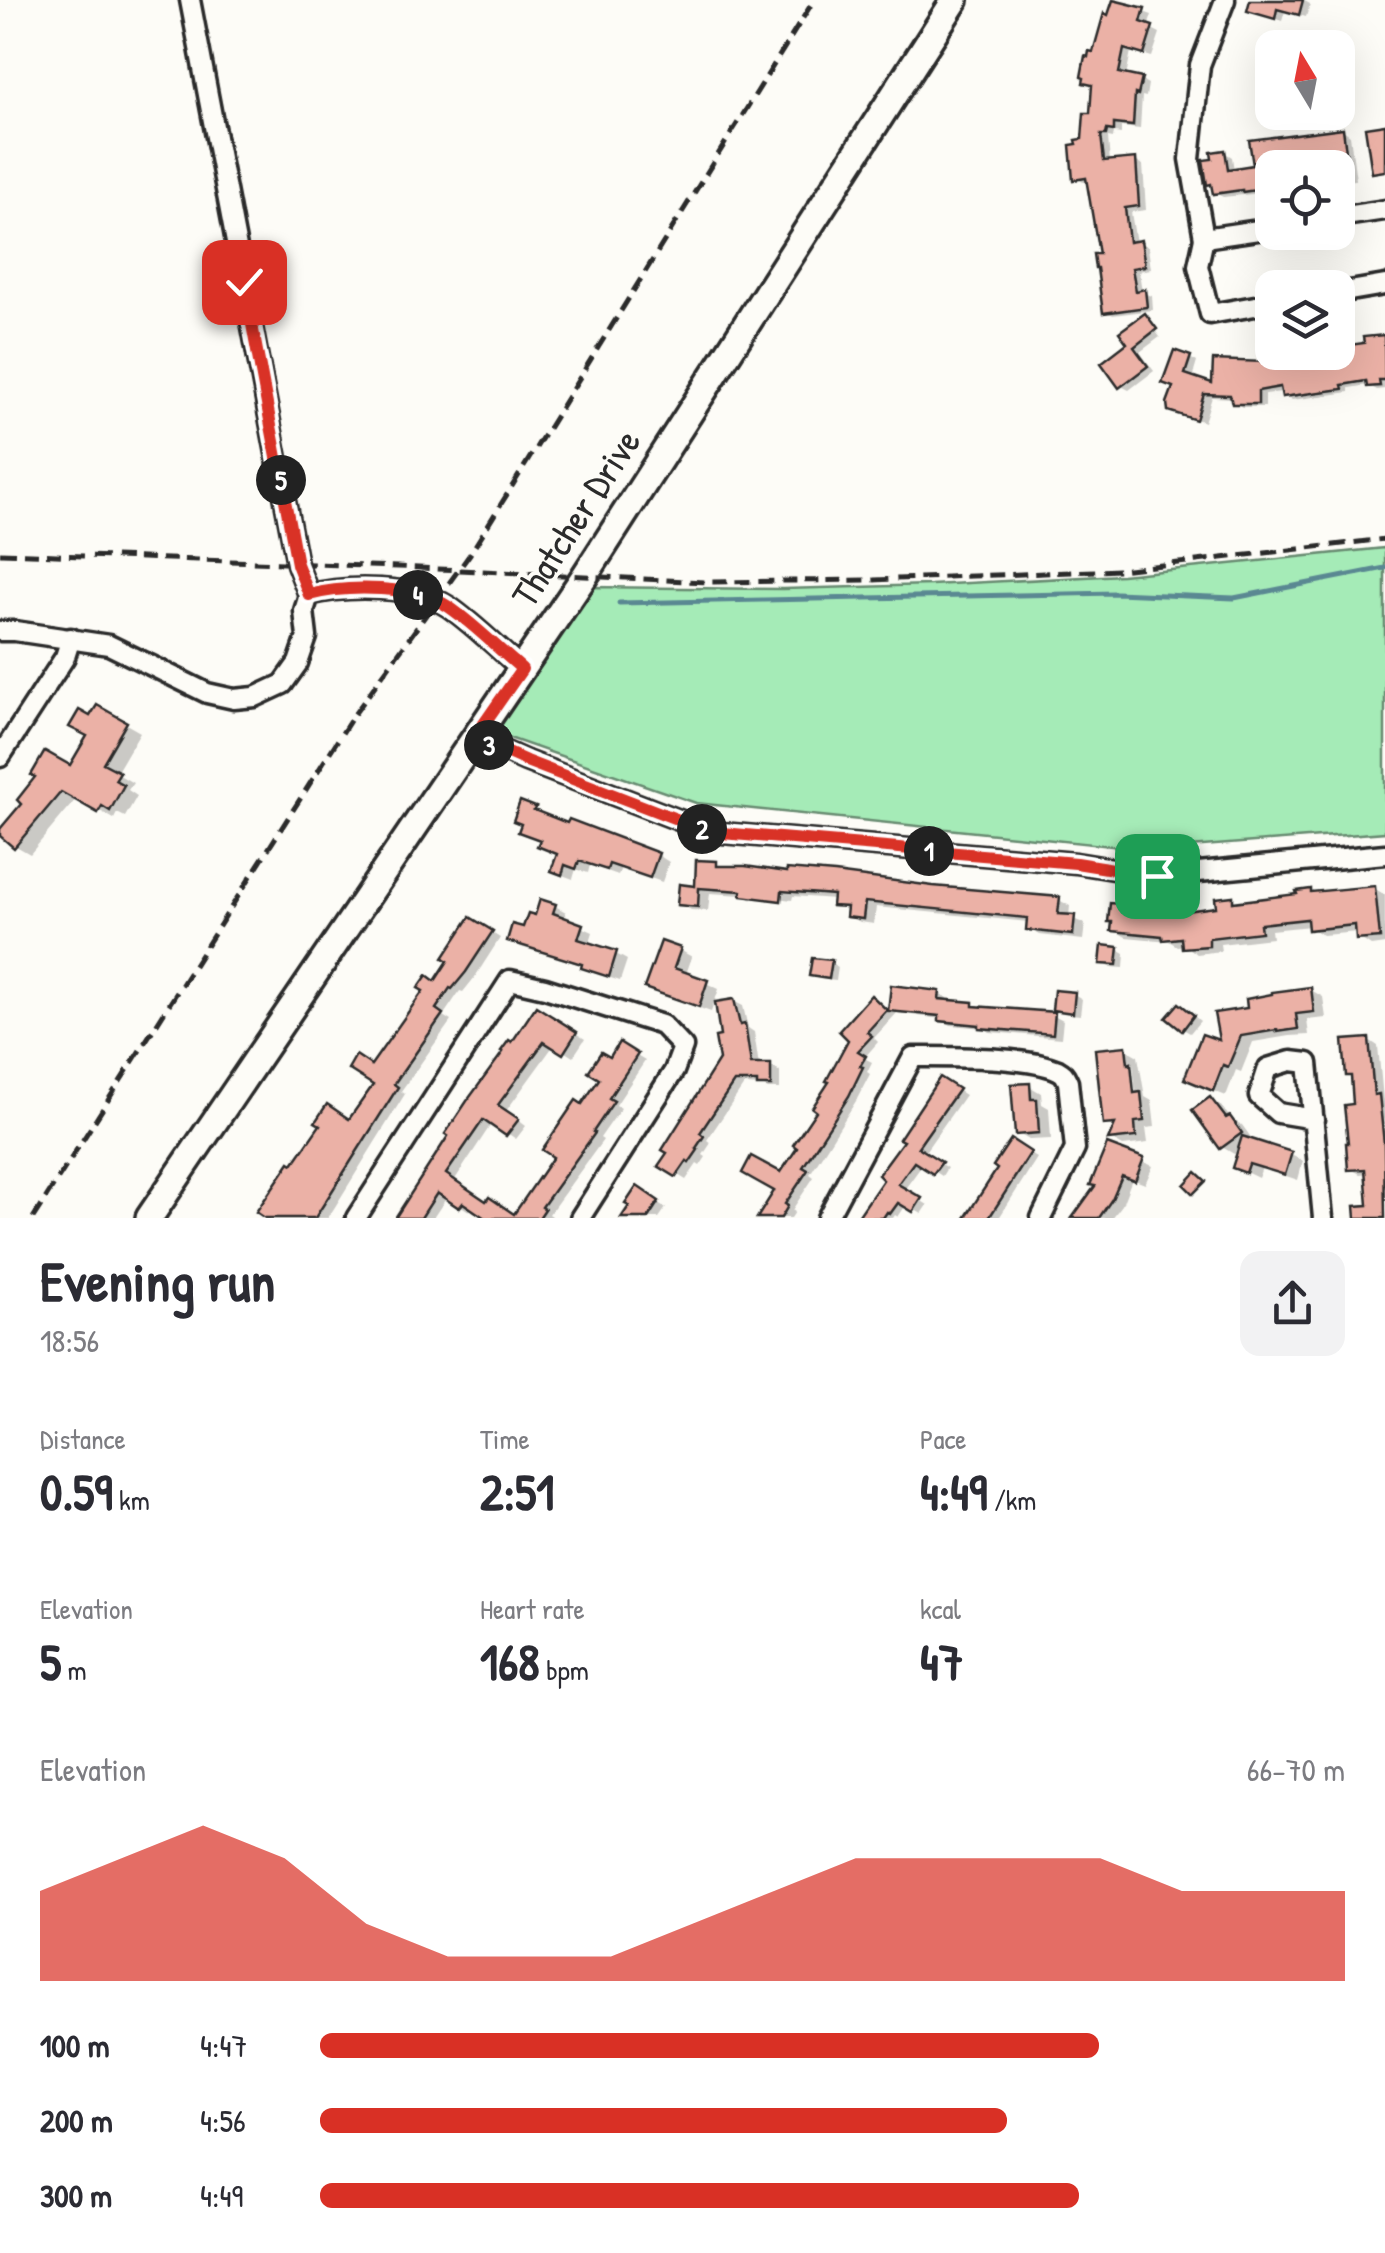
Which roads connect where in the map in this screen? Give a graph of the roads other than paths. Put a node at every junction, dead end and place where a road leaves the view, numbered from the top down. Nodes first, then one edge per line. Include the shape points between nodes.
1 (190, 0) edge
2 (955, 0) edge
3 (1225, 0) edge
4 (1385, 210) edge
5 (1355, 215) edge
6 (1255, 230) edge
7 (1204, 238) junction
8 (1385, 286) edge
9 (1355, 290) edge
10 (1255, 307) edge
11 (309, 595) junction
12 (0, 632) edge
13 (71, 638) junction
14 (522, 669) junction
15 (474, 738) junction
16 (0, 757) edge
17 (1385, 854) edge
18 (1314, 1119) dead end
19 (148, 1218) edge
20 (356, 1218) edge
21 (580, 1218) edge
22 (827, 1218) edge
23 (1040, 1218) edge
24 (1323, 1218) edge

1 - 11 street via 297,564
2 - 14 main road, Thatcher Drive
3 - 7 street via 1200,65 1190,159
4 - 5 street
6 - 7 street
7 - 10 street via 1198,266 1210,314
8 - 9 street
11 - 13 street via 298,663 283,684 260,696 208,693 109,645
11 - 14 street via 410,592 446,605
12 - 13 street
13 - 16 street
14 - 15 main road, Thatcher Drive
15 - 17 street via 710,832 1076,863 1157,876
15 - 19 main road, Thatcher Drive
18 - 24 street
20 - 21 street via 510,980 662,1025 683,1048
22 - 23 street via 913,1058 950,1057 1063,1073 1075,1149

